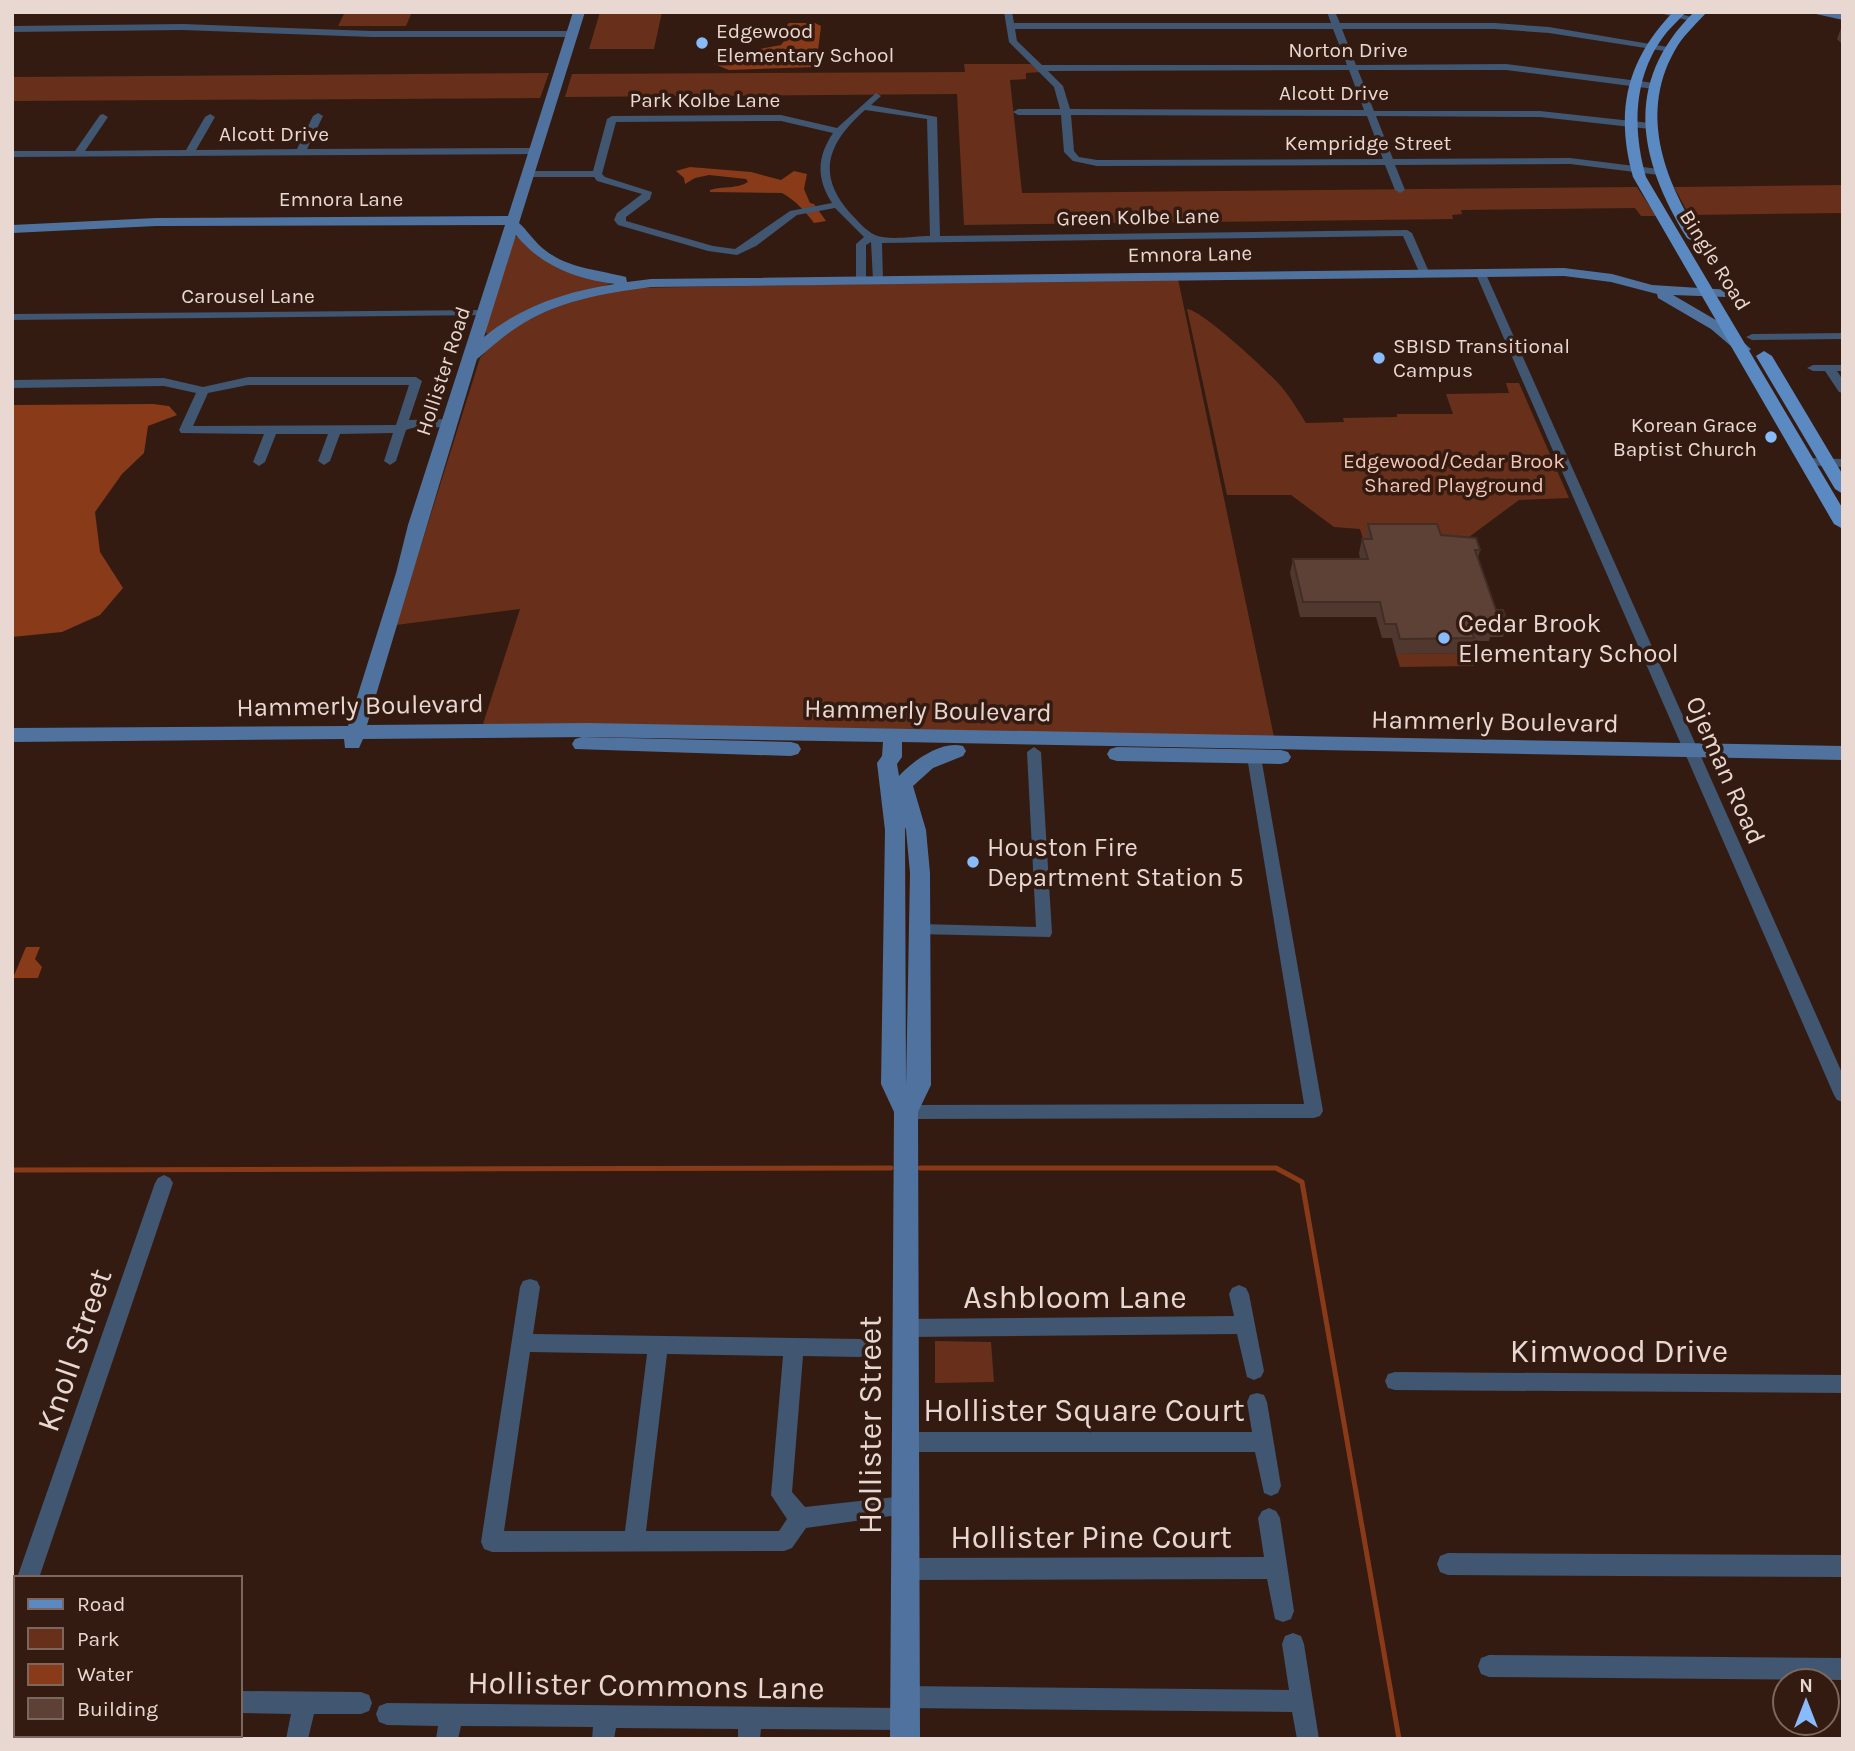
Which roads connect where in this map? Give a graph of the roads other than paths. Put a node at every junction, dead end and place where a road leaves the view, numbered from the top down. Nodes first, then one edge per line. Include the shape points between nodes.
1 (579, 12) edge
2 (1008, 12) edge
3 (1331, 12) edge
4 (1660, 12) edge
5 (1820, 12) edge
6 (1678, 14) edge
7 (1698, 16) edge
8 (1843, 17) edge
9 (1335, 25) junction
10 (1009, 26) junction
11 (12, 29) edge
12 (573, 34) junction
13 (1650, 47) junction
14 (1668, 50) junction
15 (1353, 67) junction
16 (1041, 68) junction
17 (1634, 83) junction
18 (1654, 86) junction
19 (876, 96) dead end
20 (864, 107) junction
21 (1370, 112) junction
22 (1018, 113) dead end
23 (1066, 113) junction
24 (318, 116) dead end
25 (103, 117) dead end
26 (210, 117) dead end
27 (1629, 124) junction
28 (1650, 126) junction
29 (838, 131) junction
30 (536, 151) junction
31 (300, 153) junction
32 (12, 154) edge
33 (78, 154) junction
34 (189, 154) junction
35 (1389, 162) junction
36 (1637, 169) junction
37 (1659, 172) junction
38 (535, 174) junction
39 (597, 174) junction
40 (1400, 190) dead end
41 (831, 206) junction
42 (513, 222) junction
43 (12, 229) edge
44 (1682, 231) junction
45 (871, 237) junction
46 (935, 239) junction
47 (1424, 272) junction
48 (1480, 272) junction
49 (861, 280) junction
50 (878, 280) junction
51 (651, 283) junction
52 (1651, 289) junction
53 (1718, 293) junction
54 (485, 313) junction
55 (12, 317) edge
56 (1843, 336) edge
57 (1748, 343) junction
58 (473, 355) junction
59 (1813, 368) dead end
60 (1829, 368) junction
61 (1843, 368) edge
62 (1763, 383) junction
63 (1780, 383) junction
64 (12, 384) edge
65 (1843, 390) edge
66 (202, 391) junction
67 (400, 428) junction
68 (448, 428) junction
69 (271, 430) junction
70 (335, 430) junction
71 (324, 461) dead end
72 (390, 461) dead end
73 (259, 462) dead end
74 (1807, 462) junction
75 (1835, 463) edge
76 (1843, 489) edge
77 (1843, 524) edge
78 (12, 735) edge
79 (353, 738) junction
80 (143, 740) junction
81 (893, 748) junction
82 (1173, 748) junction
83 (12, 749) edge
84 (957, 751) junction
85 (1034, 752) junction
86 (1427, 753) junction
87 (1843, 753) edge
88 (1254, 757) junction
89 (1694, 758) junction
90 (1843, 767) edge
91 (902, 785) junction
92 (920, 930) junction
93 (1843, 1096) edge
94 (906, 1112) junction
95 (164, 1183) dead end
96 (530, 1287) dead end
97 (1239, 1294) dead end
98 (1245, 1325) junction
99 (905, 1328) junction
100 (522, 1343) junction
101 (658, 1345) junction
102 (794, 1347) junction
103 (860, 1348) dead end
104 (1254, 1371) dead end
105 (1395, 1381) dead end
106 (1843, 1384) edge
107 (1257, 1402) dead end
108 (905, 1442) junction
109 (1264, 1442) junction
110 (1271, 1486) dead end
111 (905, 1506) junction
112 (800, 1518) junction
113 (1269, 1518) dead end
114 (634, 1542) junction
115 (1448, 1564) dead end
116 (1843, 1566) edge
117 (1276, 1568) junction
118 (905, 1569) junction
119 (29, 1576) edge
120 (1283, 1611) dead end
121 (1293, 1644) dead end
122 (1489, 1666) dead end
123 (1843, 1669) edge
124 (1302, 1701) junction
125 (242, 1702) edge
126 (305, 1702) junction
127 (361, 1703) dead end
128 (387, 1714) dead end
129 (451, 1715) junction
130 (905, 1718) edge
131 (605, 1728) edge
132 (750, 1728) edge
133 (297, 1739) edge
134 (447, 1739) edge
135 (1308, 1739) edge

1 - 12 street, Hollister Road
2 - 10 street
3 - 9 street
4 - 6 street
5 - 8 street
6 - 7 street
6 - 13 main road, Bingle Road
7 - 14 main road, Bingle Road
9 - 10 street
9 - 13 street via 1495,26
9 - 15 street
10 - 16 street via 1013,42
11 - 12 street via 183,27 372,34
12 - 30 street, Hollister Road
13 - 14 street
13 - 17 main road, Bingle Road
14 - 18 main road, Bingle Road
15 - 16 street, Norton Drive
15 - 17 street, Norton Drive via 1506,67
15 - 21 street
16 - 23 street via 1058,86
17 - 18 street, Norton Drive
17 - 27 main road, Bingle Road
18 - 28 main road, Bingle Road
19 - 20 street
20 - 29 street
20 - 46 street via 932,117
21 - 23 street, Alcott Drive
21 - 27 street, Alcott Drive via 1540,114
21 - 35 street
22 - 23 street, Alcott Drive
23 - 35 street, Kempridge Street via 1069,152 1076,159 1097,163
24 - 31 street
25 - 33 street
26 - 34 street
27 - 28 street, Alcott Drive
27 - 36 main road, Bingle Road
28 - 37 main road, Bingle Road
29 - 39 street, Park Kolbe Lane via 781,118 612,119
29 - 41 street via 824,170
30 - 31 street, Alcott Drive
30 - 38 street, Hollister Road
31 - 34 street, Alcott Drive
32 - 33 street, Alcott Drive
33 - 34 street, Alcott Drive
35 - 36 street, Kempridge Street via 1570,161
35 - 40 street
36 - 37 street, Kempridge Street
36 - 44 main road, Bingle Road via 1651,201
37 - 44 main road, Bingle Road
38 - 39 street
38 - 42 street, Hollister Road
39 - 41 street via 648,194 621,215 622,223 722,252 743,250 798,212
41 - 45 street
42 - 43 street, Emnora Lane via 156,222
42 - 51 street, Emnora Lane via 534,248 566,267
42 - 54 street, Hollister Road
44 - 53 main road, Bingle Road
45 - 46 street, Green Kolbe Lane
45 - 49 street via 861,244
45 - 50 street via 877,243
46 - 47 street, Green Kolbe Lane via 1407,233
47 - 48 street, Emnora Lane
47 - 50 street, Emnora Lane
48 - 52 street, Emnora Lane via 1588,274
48 - 89 street, Ojeman Road
49 - 50 street, Emnora Lane
49 - 51 street, Emnora Lane
51 - 58 street, Emnora Lane via 610,287 555,301 510,323
52 - 53 street, Emnora Lane
52 - 57 street
53 - 57 main road, Bingle Road
54 - 55 street, Carousel Lane
54 - 58 street, Hollister Road
56 - 57 street
57 - 62 main road, Bingle Road
57 - 63 main road, Bingle Road
58 - 68 street, Hollister Road
59 - 60 street
60 - 61 street
60 - 65 street
62 - 63 main road
62 - 74 main road, Bingle Road
63 - 75 main road, Bingle Road
64 - 66 street via 164,382
66 - 67 street via 248,381 416,381
66 - 69 street via 185,430
67 - 68 street via 408,433
67 - 70 street
67 - 72 street
68 - 79 street, Hollister Road
69 - 70 street
69 - 73 street
70 - 71 street
74 - 75 street
74 - 77 main road, Bingle Road
75 - 76 main road, Bingle Road
78 - 80 street, Hammerly Boulevard
79 - 80 street, Hammerly Boulevard
79 - 81 street, Hammerly Boulevard
80 - 83 street, Hammerly Boulevard
81 - 82 street, Hammerly Boulevard
81 - 84 street, Hammerly Boulevard
81 - 91 street, Hollister Street
81 - 94 street, Hollister Street via 887,763 895,830 893,1084
82 - 85 street, Hammerly Boulevard
82 - 86 street, Hammerly Boulevard
82 - 88 street, Hammerly Boulevard
84 - 85 street, Hammerly Boulevard
84 - 91 street via 928,761
85 - 92 street via 1044,933
86 - 88 street, Hammerly Boulevard
86 - 89 street, Hammerly Boulevard
87 - 89 street, Hammerly Boulevard
88 - 94 street via 1314,1111
89 - 90 street, Hammerly Boulevard
89 - 93 street, Ojeman Road
91 - 92 street, Hollister Street via 916,830
92 - 94 street, Hollister Street via 919,1085
94 - 99 street, Hollister Street
95 - 119 street, Knoll Street
96 - 100 street
97 - 98 street
98 - 99 street, Ashbloom Lane
98 - 104 street
99 - 108 street, Hollister Street
100 - 101 street
100 - 114 street via 492,1542
101 - 102 street
101 - 114 street
102 - 103 street
102 - 112 street via 781,1495
105 - 106 street, Kimwood Drive
107 - 109 street
108 - 109 street, Hollister Square Court
108 - 111 street, Hollister Street
109 - 110 street
111 - 112 street
111 - 118 street, Hollister Street
112 - 114 street via 784,1541
113 - 117 street
115 - 116 street
117 - 118 street, Hollister Pine Court
117 - 120 street
118 - 130 street, Hollister Street
121 - 124 street
122 - 123 street
124 - 130 street, Hollister Commons Lane
124 - 135 street
125 - 126 street
126 - 127 street
126 - 133 street
128 - 129 street, Hollister Commons Lane
129 - 131 street, Hollister Commons Lane
129 - 134 street
130 - 132 street, Hollister Commons Lane
131 - 132 street, Hollister Commons Lane

